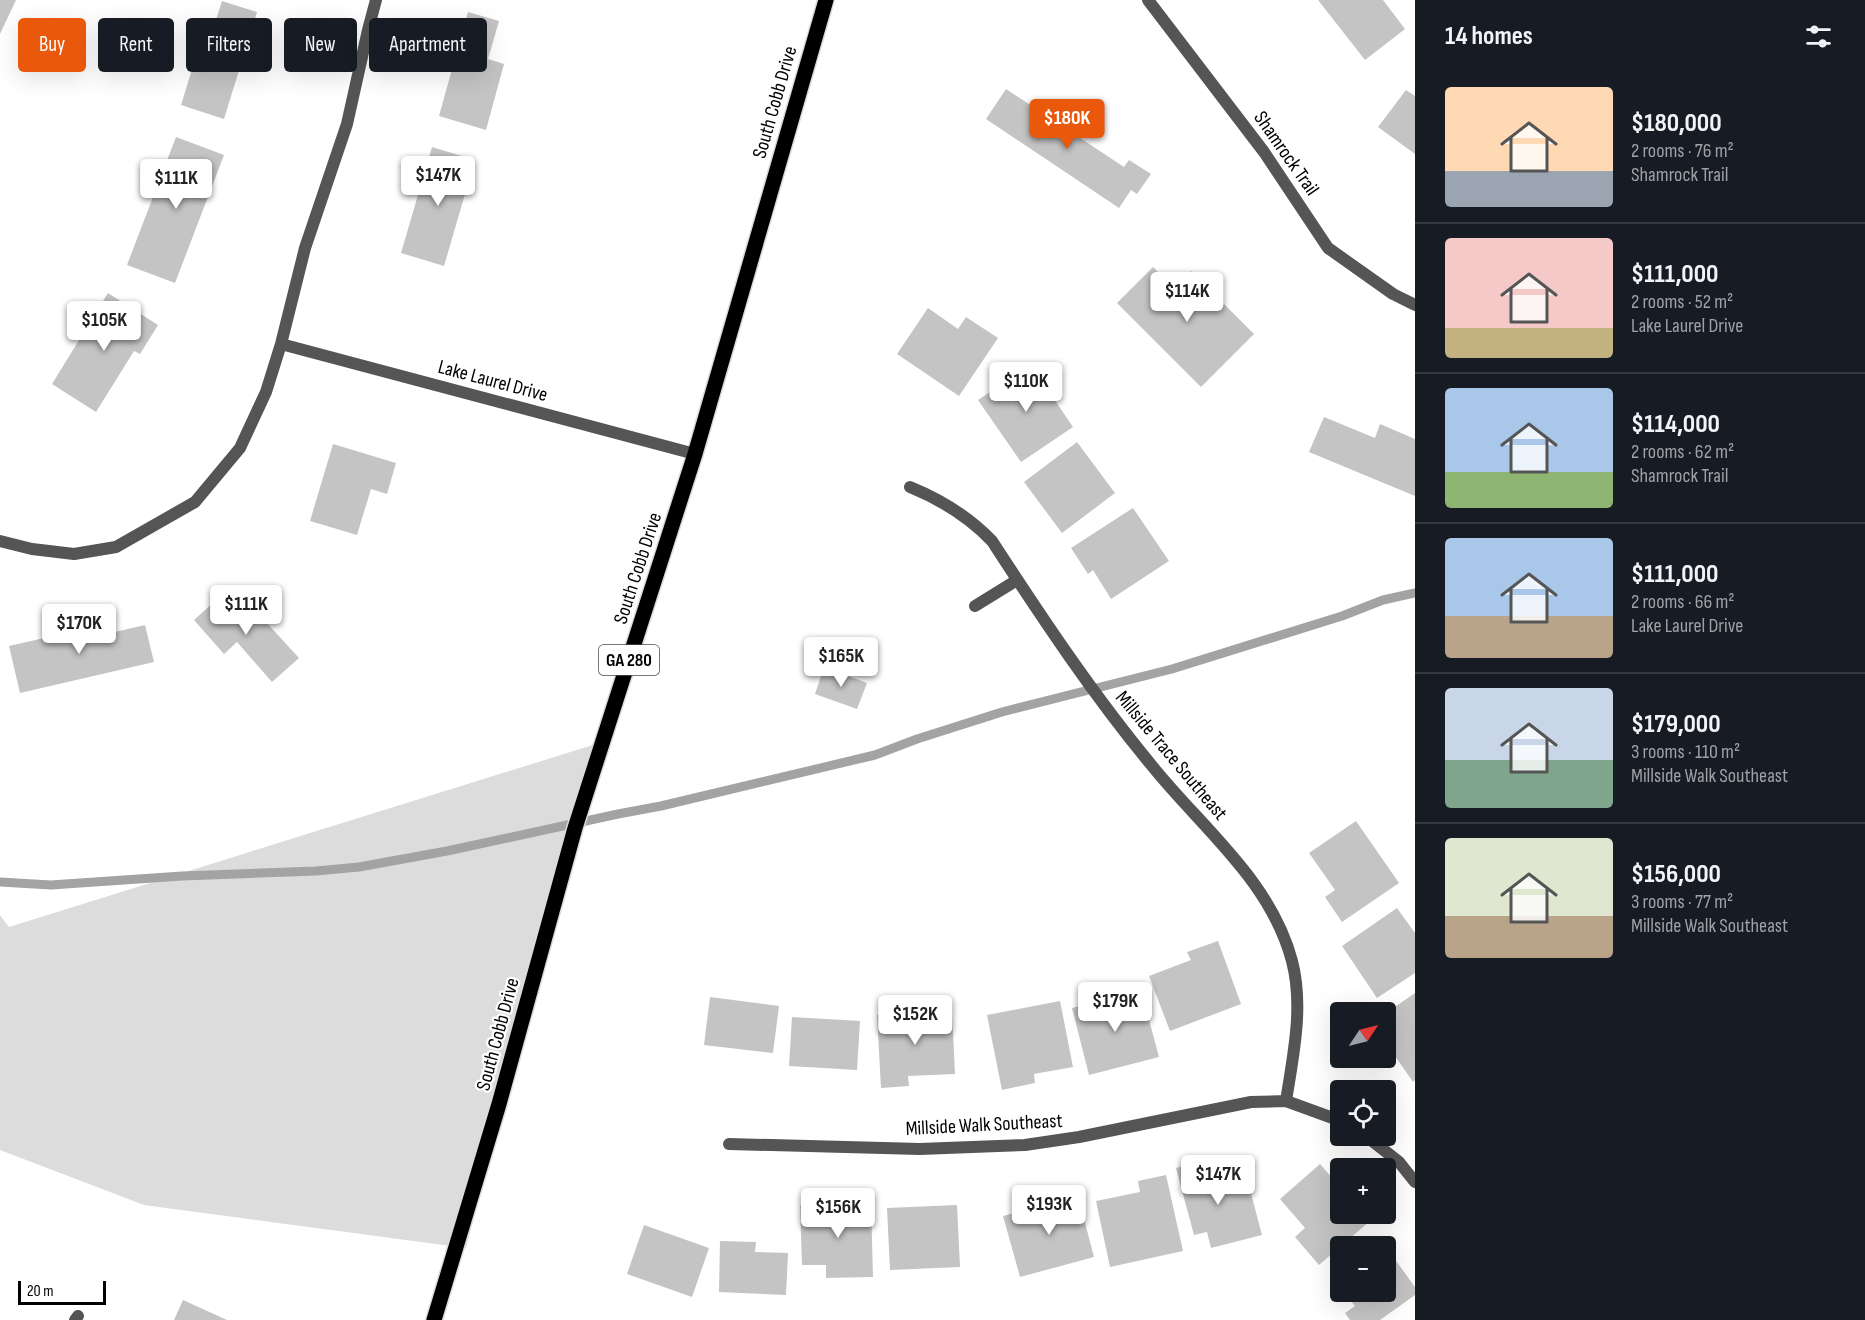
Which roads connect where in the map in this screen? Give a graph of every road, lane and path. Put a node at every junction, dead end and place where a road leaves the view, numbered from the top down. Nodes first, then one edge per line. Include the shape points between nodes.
1 (376, 0) edge
2 (826, 0) edge
3 (1148, 0) edge
4 (1415, 304) edge
5 (281, 344) junction
6 (695, 454) junction
7 (910, 487) dead end
8 (0, 541) edge
9 (1017, 580) junction
10 (975, 606) dead end
11 (1286, 1101) junction
12 (1330, 1117) edge
13 (729, 1144) dead end
14 (1379, 1146) edge
15 (1415, 1182) edge
16 (434, 1320) edge

1 - 5 street via 348,124 304,248
2 - 6 main road, South Cobb Drive / GA 280
3 - 4 street, Shamrock Trail via 1264,152 1328,248 1393,294
5 - 6 street, Lake Laurel Drive
5 - 8 street via 266,392 240,448 195,502 116,547 74,554
6 - 16 main road, South Cobb Drive / GA 280 via 575,828
7 - 9 street, Millside Trace Southeast via 935,497 975,523 992,541
9 - 10 street
9 - 11 street, Millside Trace Southeast via 1122,728 1186,807 1248,874 1268,903 1282,931 1296,988 1296,1038
11 - 12 street, Millside Walk Southeast
11 - 13 street, Millside Walk Southeast via 1240,1103 1025,1145 920,1149
14 - 15 street

